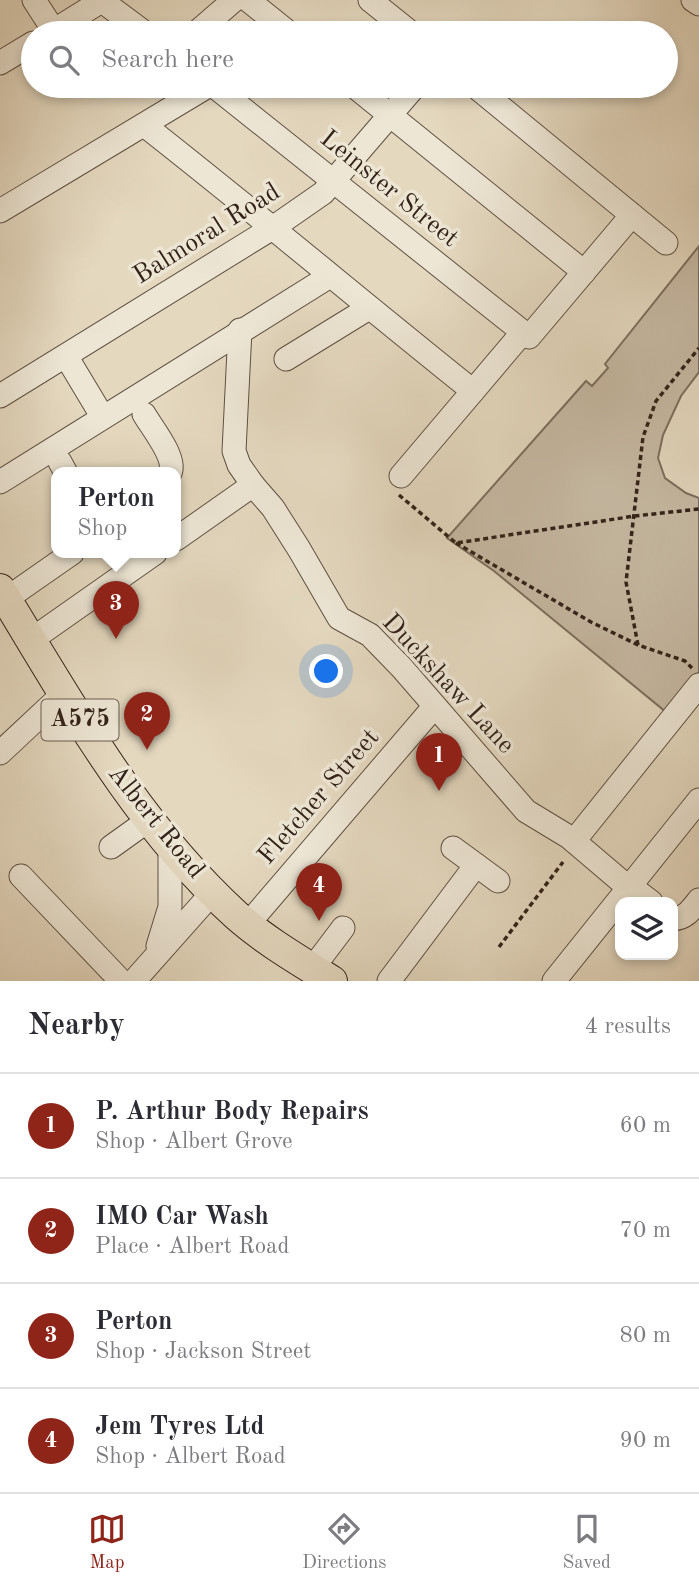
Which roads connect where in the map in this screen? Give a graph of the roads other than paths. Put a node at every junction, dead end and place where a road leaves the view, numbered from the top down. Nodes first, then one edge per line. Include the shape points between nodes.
1 (34, 0) edge
2 (234, 0) edge
3 (248, 0) edge
4 (370, 0) edge
5 (693, 0) edge
6 (102, 1) edge
7 (699, 4) edge
8 (46, 21) edge
9 (70, 21) edge
10 (129, 21) edge
11 (210, 21) edge
12 (274, 21) edge
13 (396, 21) edge
14 (21, 51) edge
15 (0, 64) edge
16 (188, 98) edge
17 (229, 98) edge
18 (368, 98) edge
19 (405, 98) edge
20 (490, 98) edge
21 (390, 116) junction
22 (144, 125) junction
23 (335, 182) junction
24 (0, 211) edge
25 (632, 215) junction
26 (274, 227) junction
27 (666, 243) dead end
28 (584, 272) junction
29 (330, 276) junction
30 (369, 308) junction
31 (240, 330) junction
32 (526, 335) junction
33 (65, 356) junction
34 (286, 359) dead end
35 (473, 391) junction
36 (0, 396) edge
37 (144, 414) dead end
38 (103, 416) junction
39 (173, 467) edge
40 (401, 476) road end
41 (0, 482) edge
42 (253, 485) junction
43 (181, 527) edge
44 (64, 558) edge
45 (148, 558) edge
46 (3, 594) edge
47 (31, 639) junction
48 (699, 685) edge
49 (63, 694) junction
50 (434, 707) junction
51 (0, 753) edge
52 (699, 800) edge
53 (150, 819) junction
54 (574, 841) junction
55 (170, 845) junction
56 (111, 848) dead end
57 (453, 848) dead end
58 (476, 865) junction
59 (20, 876) dead end
60 (498, 881) dead end
61 (629, 887) junction
62 (213, 892) junction
63 (644, 897) edge
64 (699, 901) edge
65 (678, 919) edge
66 (248, 924) junction
67 (343, 928) dead end
68 (155, 955) junction
69 (322, 975) edge
70 (121, 981) edge
71 (134, 981) edge
72 (389, 981) edge
73 (554, 981) edge

1 - 8 street
2 - 11 street
3 - 12 street
4 - 13 street
5 - 7 street
6 - 9 street
6 - 10 street
14 - 15 street
16 - 22 street
17 - 23 street, Leinster Street
18 - 21 street
19 - 21 street, Balmoral Road
20 - 25 street
21 - 23 street, Balmoral Road
21 - 28 street
22 - 24 street
22 - 26 street
23 - 26 street, Balmoral Road
23 - 32 street, Leinster Street
25 - 27 street
25 - 28 street
26 - 29 street
26 - 33 street, Balmoral Road
28 - 32 street
29 - 30 street
29 - 31 street
30 - 34 street
30 - 35 street
31 - 38 street
31 - 42 street, Duckshaw Lane via 234,451
32 - 35 street
33 - 36 street, Balmoral Road
33 - 38 street
35 - 40 street
37 - 39 street
38 - 41 street
42 - 43 street
42 - 50 street, Duckshaw Lane via 273,508 336,614 370,635
44 - 46 street
45 - 47 street
46 - 47 main road, Albert Road / A575
47 - 49 main road, Albert Road / A575
48 - 54 street
49 - 51 street
49 - 53 main road, Albert Road / A575
50 - 54 street, Duckshaw Lane via 526,811
50 - 66 street, Fletcher Street
52 - 61 street
53 - 55 main road, Albert Road / A575
53 - 56 street
54 - 61 street, Duckshaw Lane
55 - 62 main road, Albert Road / A575
55 - 68 street via 170,907
57 - 58 street
58 - 60 street
58 - 72 street
59 - 70 street
61 - 63 street, Duckshaw Lane
61 - 73 street
62 - 66 main road, Albert Road / A575
62 - 68 street
64 - 65 street
66 - 69 main road, Albert Road / A575
67 - 69 street
68 - 71 street

